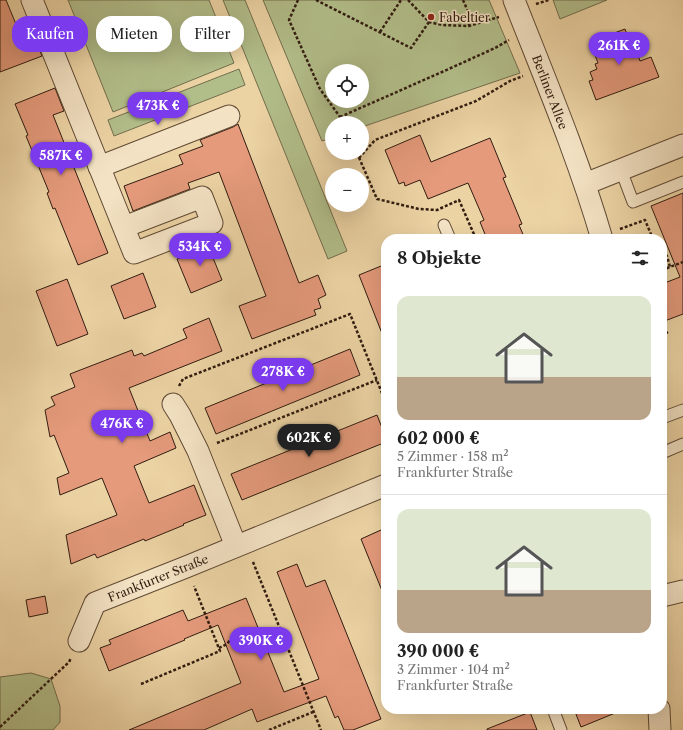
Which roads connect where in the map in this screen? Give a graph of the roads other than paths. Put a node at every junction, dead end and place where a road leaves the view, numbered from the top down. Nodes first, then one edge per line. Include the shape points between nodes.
1 (32, 0) edge
2 (517, 5) edge
3 (229, 116) dead end
4 (683, 145) edge
5 (99, 167) junction
6 (621, 170) junction
7 (683, 182) edge
8 (585, 184) junction
9 (444, 225) dead end
10 (124, 227) dead end
11 (448, 234) edge
12 (600, 234) edge
13 (173, 404) road end
14 (683, 410) edge
15 (667, 416) edge
16 (683, 444) edge
17 (667, 451) edge
18 (381, 487) edge
19 (241, 544) junction
20 (683, 591) edge
21 (667, 595) edge
22 (79, 641) road end
23 (555, 714) edge
24 (659, 714) edge
25 (561, 730) edge
26 (660, 730) edge

1 - 5 street
2 - 8 street, Berliner Allee
3 - 5 street
4 - 6 street
5 - 10 street
6 - 7 lane via 633,202
6 - 8 street
8 - 12 street, Berliner Allee
9 - 11 lane
13 - 19 street
14 - 15 lane
16 - 17 lane
18 - 19 street, Frankfurter Straße
19 - 22 street, Frankfurter Straße via 95,603
20 - 21 street
23 - 25 lane
24 - 26 street

